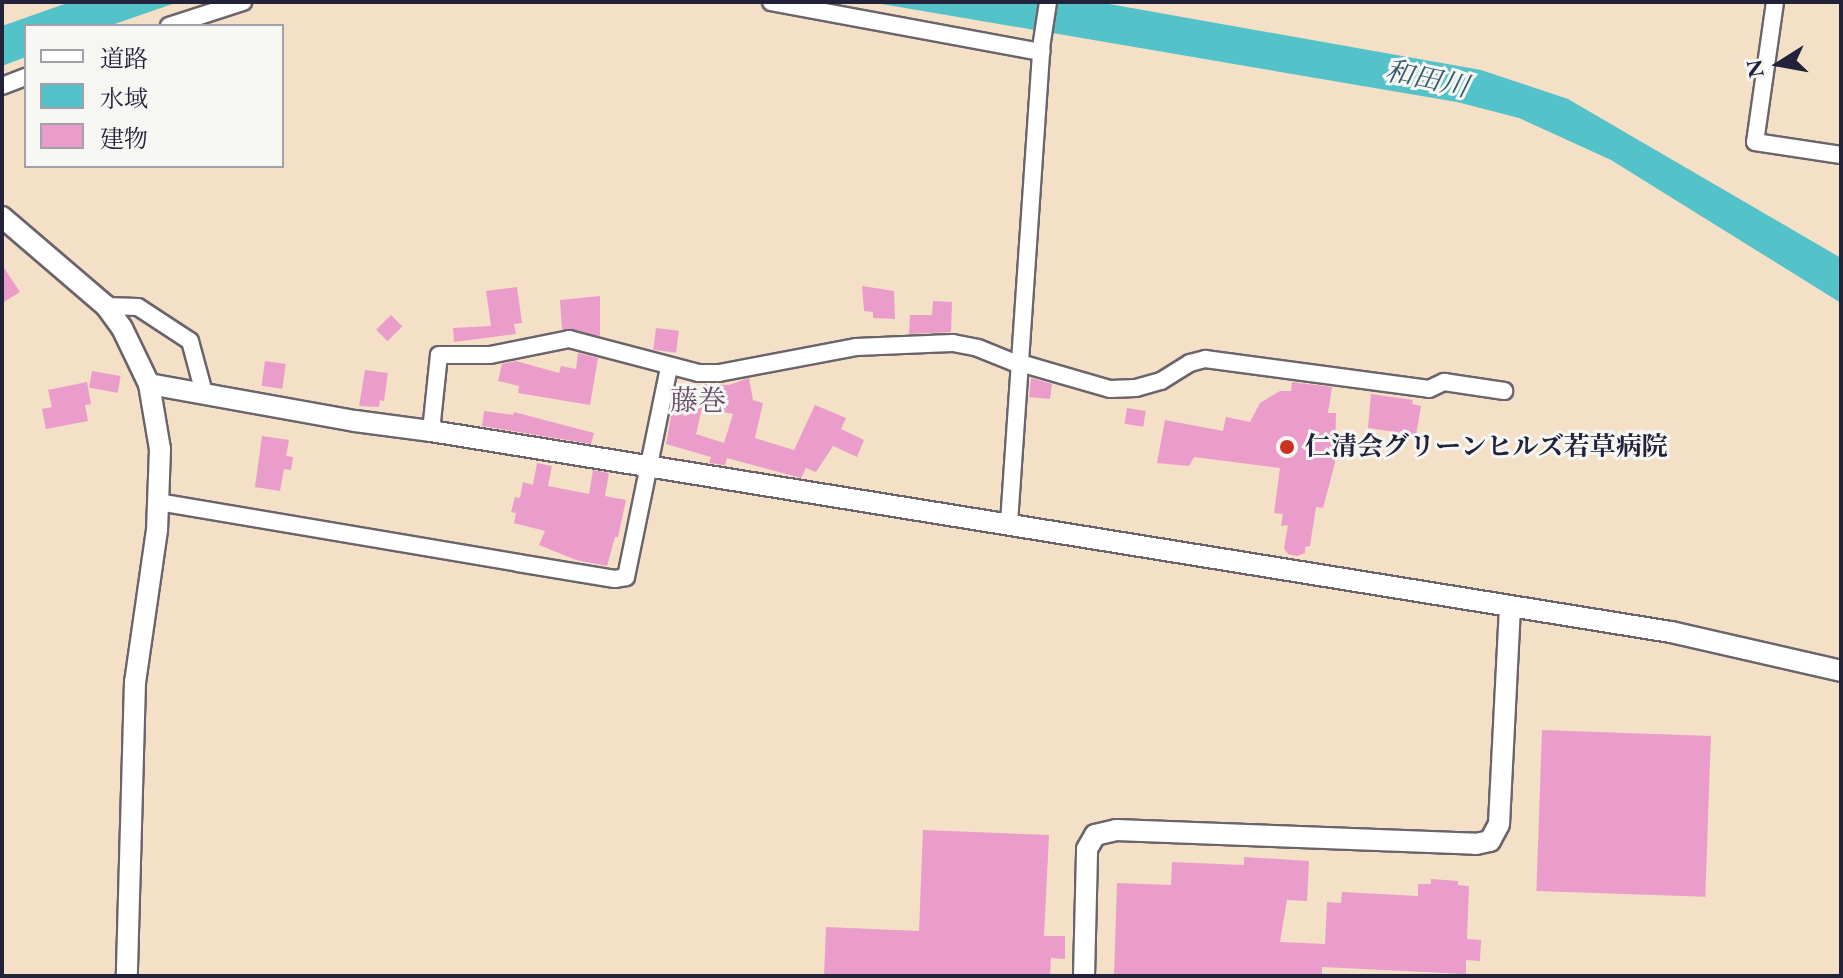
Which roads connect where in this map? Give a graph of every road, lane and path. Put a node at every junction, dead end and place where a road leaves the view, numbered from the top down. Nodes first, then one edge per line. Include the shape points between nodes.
1 (243, 2) edge
2 (771, 2) edge
3 (1048, 2) edge
4 (1775, 2) edge
5 (175, 24) edge
6 (1041, 50) junction
7 (24, 78) edge
8 (2, 86) edge
9 (1841, 155) edge
10 (2, 217) edge
11 (106, 306) junction
12 (1020, 364) junction
13 (669, 368) junction
14 (149, 384) junction
15 (1504, 391) dead end
16 (204, 393) junction
17 (431, 431) junction
18 (648, 467) junction
19 (164, 503) dead end
20 (1009, 523) junction
21 (1510, 608) junction
22 (1841, 671) edge
23 (127, 976) edge
24 (1084, 976) edge

1 - 5 street
2 - 6 street
3 - 6 street
4 - 9 street via 1755,142
6 - 12 street
7 - 8 street
10 - 11 street
11 - 14 street
11 - 16 street via 138,307 190,341
12 - 13 street via 953,343 856,347 719,373
12 - 15 street via 1110,389 1161,381 1205,359 1429,389 1444,382
12 - 20 street
13 - 17 street via 569,339 490,355 439,355
13 - 18 street
14 - 16 street
14 - 23 street via 160,449 157,530 135,682
16 - 17 street
17 - 18 street
18 - 19 street via 631,565 626,577 615,579
18 - 20 street
20 - 21 street
21 - 22 street via 1727,643
21 - 24 street via 1499,824 1490,841 1116,830 1095,835 1087,849

